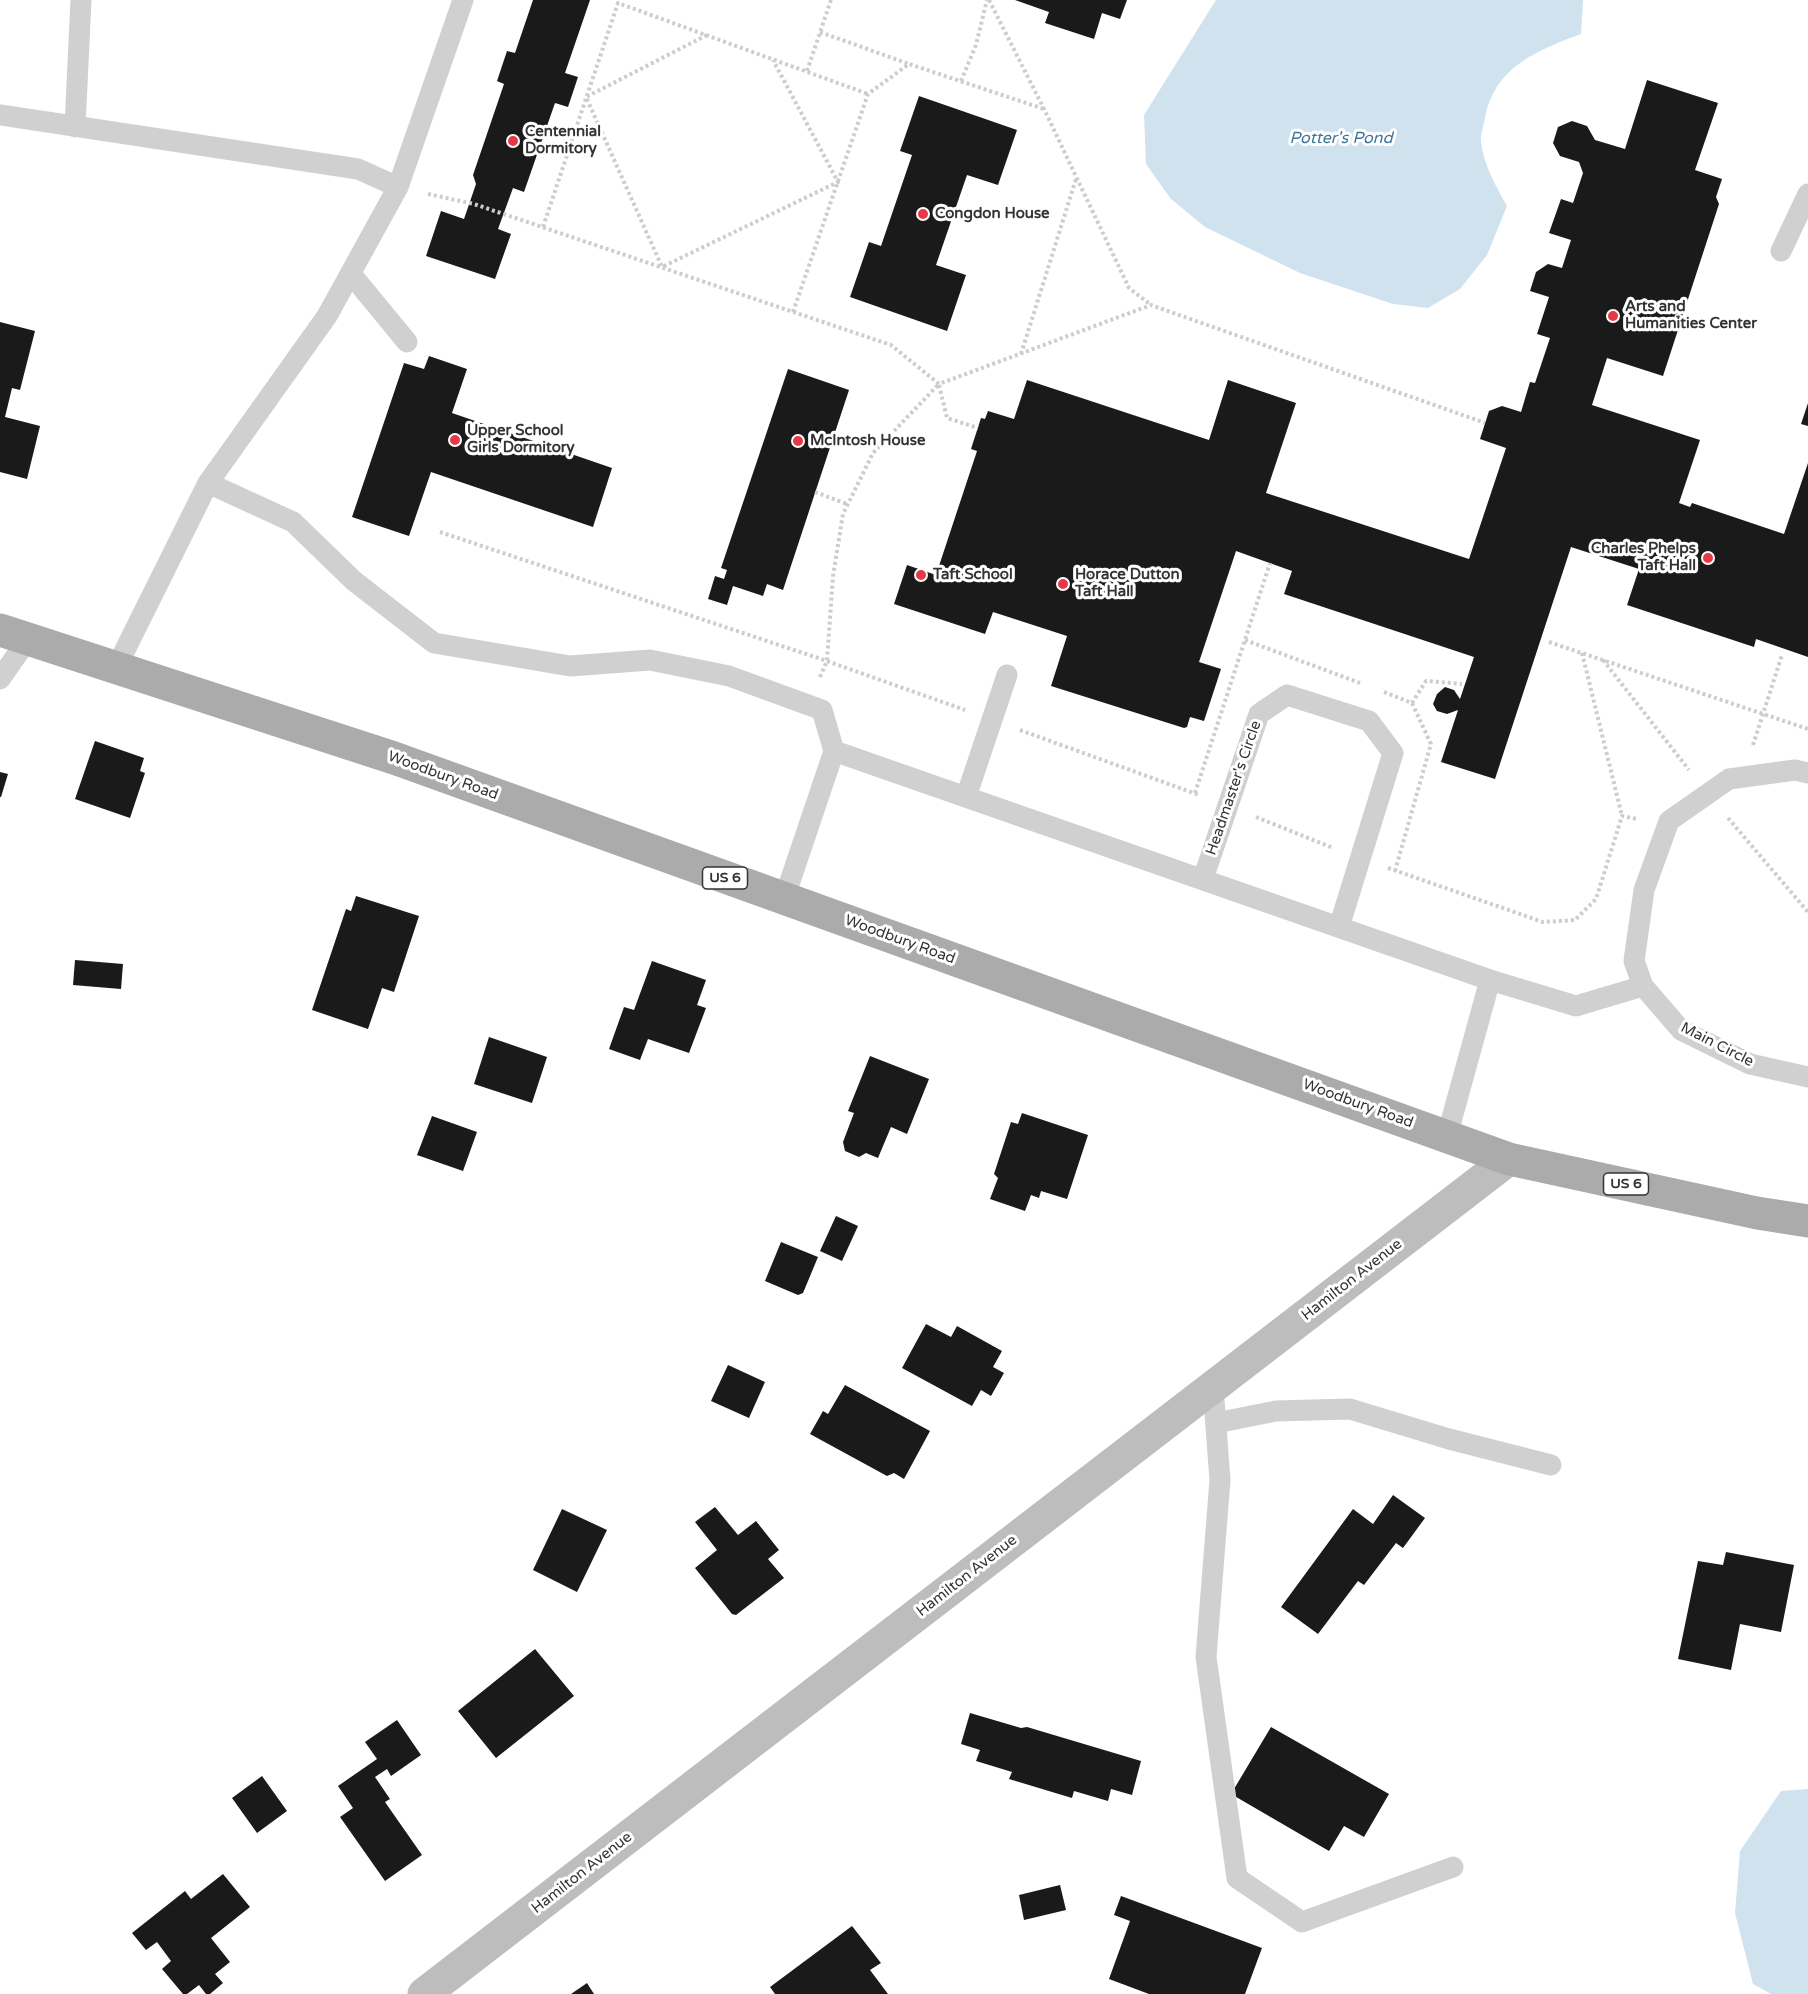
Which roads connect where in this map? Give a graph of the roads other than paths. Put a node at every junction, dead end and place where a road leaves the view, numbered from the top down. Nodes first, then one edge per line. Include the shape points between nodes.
1 (81, 0) edge
2 (463, 0) edge
3 (0, 115) edge
4 (75, 127) junction
5 (399, 187) junction
6 (1808, 194) edge
7 (1781, 251) dead end
8 (351, 274) junction
9 (407, 342) dead end
10 (208, 483) junction
11 (14, 634) edge
12 (116, 668) junction
13 (1007, 675) dead end
14 (0, 679) edge
15 (834, 751) junction
16 (1808, 773) edge
17 (966, 797) junction
18 (1203, 879) junction
19 (784, 899) junction
20 (1339, 927) junction
21 (1491, 980) junction
22 (1643, 986) junction
23 (1808, 1077) edge
24 (1447, 1137) junction
25 (1509, 1159) junction
26 (1808, 1221) edge
27 (1213, 1387) junction
28 (1216, 1423) junction
29 (1551, 1465) dead end
30 (1454, 1867) dead end
31 (424, 1994) edge

1 - 4 lane
2 - 5 lane
3 - 4 lane
4 - 5 lane via 358,169
5 - 8 lane
6 - 7 lane
8 - 9 lane
8 - 10 lane via 327,316
10 - 12 lane
10 - 15 lane via 293,522 354,580 434,643 570,666 650,660 729,676 822,710
11 - 12 main road, Woodbury Road / US 6
11 - 14 lane
12 - 19 main road, Woodbury Road / US 6 via 394,759
13 - 17 lane
15 - 17 lane
15 - 19 lane
16 - 22 lane, Main Circle via 1795,770 1729,779 1669,822 1644,890 1634,961
17 - 18 lane
18 - 20 lane
18 - 20 lane, Headmaster's Circle via 1259,714 1287,696 1369,722 1394,753
19 - 24 main road, Woodbury Road / US 6
20 - 21 lane
21 - 22 lane via 1576,1006
21 - 24 lane
22 - 23 lane, Main Circle via 1681,1030 1750,1064
24 - 25 main road, Woodbury Road / US 6
25 - 26 main road, Woodbury Road / US 6
25 - 27 street, Hamilton Avenue
27 - 28 lane
27 - 31 street, Hamilton Avenue
28 - 29 lane via 1276,1411 1350,1409
28 - 30 lane via 1220,1480 1206,1657 1237,1878 1302,1922

